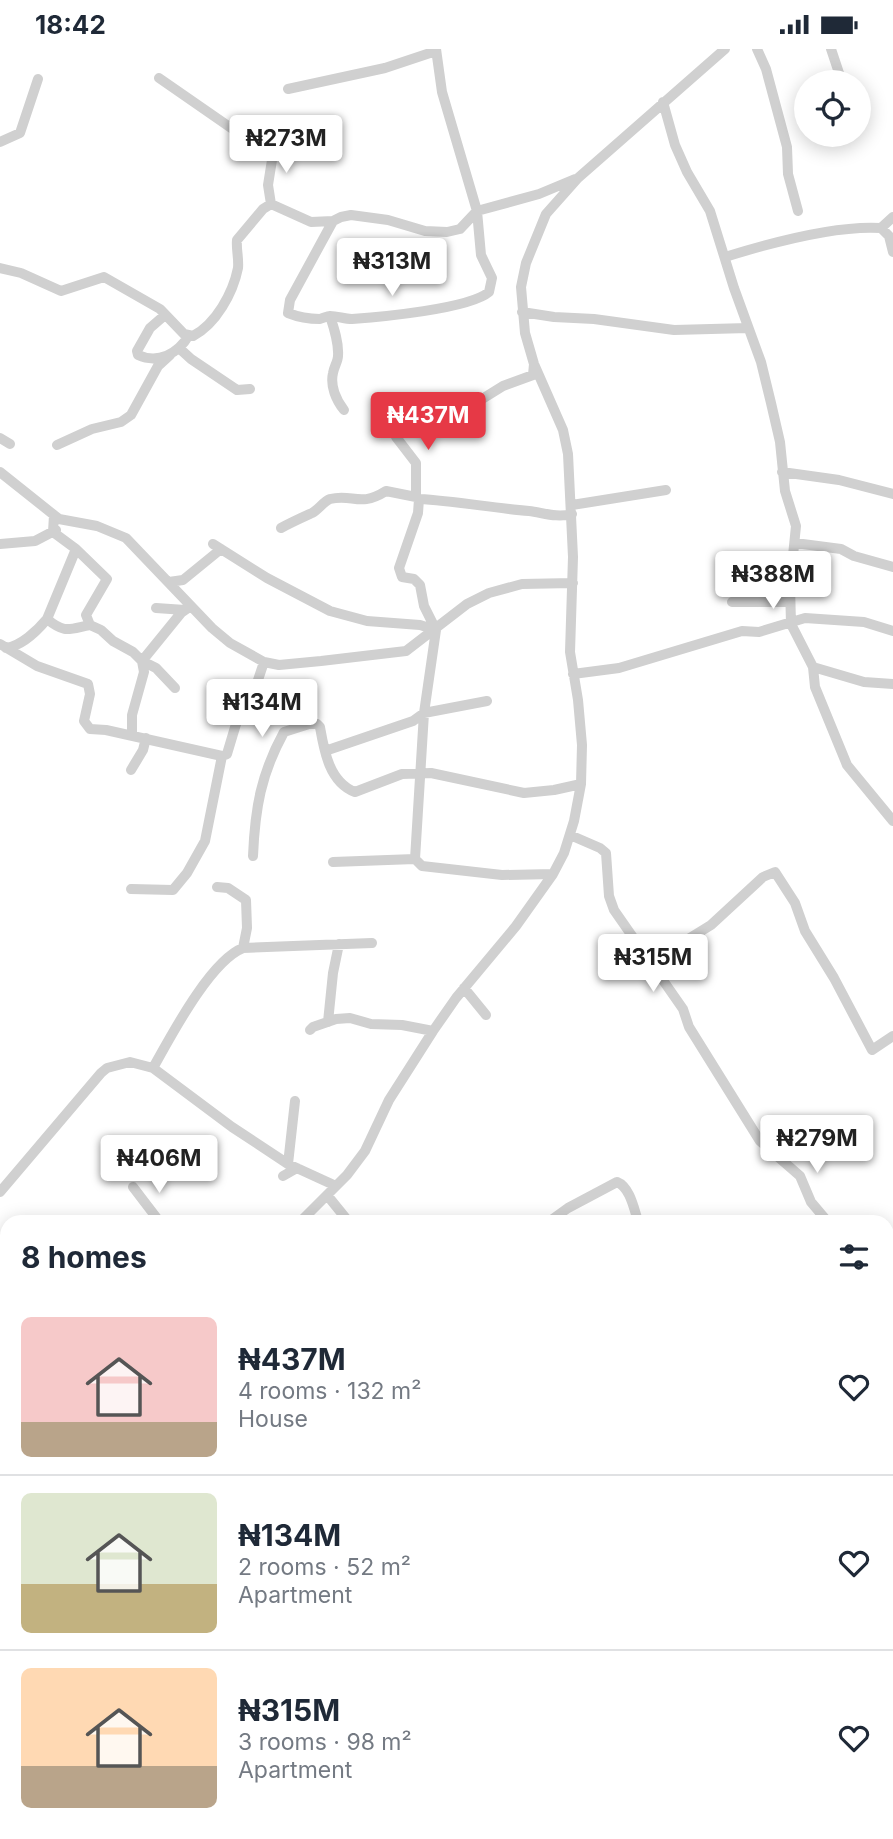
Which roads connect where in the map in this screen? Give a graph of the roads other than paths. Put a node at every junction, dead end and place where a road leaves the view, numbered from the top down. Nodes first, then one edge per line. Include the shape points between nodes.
1 (725, 49) edge
2 (757, 49) edge
3 (831, 49) edge
4 (436, 50) edge
5 (838, 70) edge
6 (159, 78) dead end
7 (38, 79) dead end
8 (288, 89) dead end
9 (663, 102) junction
10 (0, 142) edge
11 (578, 178) junction
12 (271, 204) junction
13 (477, 211) junction
14 (798, 211) dead end
15 (893, 217) edge
16 (332, 221) junction
17 (881, 227) junction
18 (893, 252) edge
19 (725, 257) junction
20 (0, 268) edge
21 (522, 312) junction
22 (165, 315) junction
23 (330, 316) junction
24 (748, 328) junction
25 (189, 335) junction
26 (175, 351) junction
27 (534, 364) junction
28 (250, 389) dead end
29 (344, 410) dead end
30 (57, 445) dead end
31 (0, 472) edge
32 (782, 472) junction
33 (666, 490) dead end
34 (893, 494) edge
35 (417, 498) junction
36 (572, 510) junction
37 (54, 515) junction
38 (67, 522) junction
39 (281, 528) dead end
40 (53, 532) junction
41 (794, 543) junction
42 (0, 544) edge
43 (76, 549) junction
44 (893, 567) edge
45 (169, 582) junction
46 (573, 583) junction
47 (732, 602) dead end
48 (789, 602) junction
49 (156, 608) dead end
50 (188, 608) junction
51 (47, 619) junction
52 (790, 624) junction
53 (90, 625) junction
54 (436, 630) junction
55 (893, 632) edge
56 (3, 646) edge
57 (142, 661) junction
58 (264, 663) junction
59 (813, 667) junction
60 (573, 674) junction
61 (893, 684) edge
62 (175, 688) dead end
63 (487, 701) dead end
64 (424, 713) junction
65 (132, 736) junction
66 (146, 738) junction
67 (325, 751) junction
68 (222, 756) junction
69 (131, 770) dead end
70 (421, 773) junction
71 (581, 784) junction
72 (893, 821) edge
73 (570, 835) junction
74 (253, 856) dead end
75 (415, 859) junction
76 (333, 862) dead end
77 (553, 874) junction
78 (217, 887) dead end
79 (131, 888) dead end
80 (372, 943) dead end
81 (339, 944) junction
82 (243, 948) junction
83 (651, 962) junction
84 (464, 988) junction
85 (486, 1015) dead end
86 (328, 1022) junction
87 (310, 1030) dead end
88 (433, 1031) junction
89 (893, 1036) edge
90 (153, 1068) junction
91 (296, 1101) dead end
92 (292, 1166) junction
93 (283, 1176) dead end
94 (336, 1186) junction
95 (133, 1187) dead end
96 (0, 1192) edge
97 (327, 1195) junction
98 (154, 1215) edge
99 (307, 1215) edge
100 (343, 1215) edge
101 (558, 1215) edge
102 (636, 1215) edge
103 (822, 1215) edge

1 - 9 street
2 - 14 street via 787,147
3 - 5 street
4 - 8 street via 385,68
4 - 13 street via 442,92
6 - 12 street via 270,155
7 - 10 street via 20,133
9 - 11 street
9 - 19 street via 675,145 710,211
11 - 13 street
11 - 21 street via 546,214 537,232 521,287
12 - 16 street via 311,222
12 - 25 street via 237,240 238,268 220,310 197,335
13 - 16 street via 460,229 447,232 362,216
13 - 23 street via 481,255 492,278 486,295 422,311 354,319
15 - 17 street
16 - 23 street via 290,300 288,313 321,319
17 - 18 street
17 - 19 street via 860,226 790,239
19 - 24 street
20 - 22 street via 61,291 104,277
21 - 24 street via 674,330
21 - 27 street
22 - 25 street
22 - 26 street via 150,328 138,355 157,358
23 - 29 street via 338,356 333,387
24 - 32 street via 771,403
25 - 26 street
26 - 28 street via 237,390
26 - 30 street via 158,366 131,415
27 - 35 street via 533,375 474,404 439,402 400,408 396,437 416,463
27 - 36 street via 563,430
31 - 37 street
32 - 34 street
32 - 41 street via 796,526
33 - 36 street
35 - 36 street via 560,517
35 - 39 street via 386,491 374,499 330,499
35 - 54 street via 418,513 400,568 402,577 421,585 424,606
36 - 46 street
37 - 38 street
37 - 40 street
38 - 40 street
38 - 45 street via 97,526 126,538
40 - 42 street via 35,541
40 - 43 street
41 - 44 street via 841,549
41 - 48 street
43 - 51 street
43 - 53 street via 107,579 86,615
45 - 50 street
45 - 54 street via 183,580 217,547 330,611
46 - 54 street via 512,585 467,604
46 - 60 street
47 - 48 street
48 - 52 street
49 - 50 street
50 - 57 street
50 - 58 street via 230,643
51 - 53 street via 69,631
51 - 56 street via 14,647
52 - 55 street via 805,618 864,622
52 - 59 street
52 - 60 street via 743,631 619,668
53 - 57 street
54 - 58 street via 406,651
54 - 64 street
56 - 65 street via 37,666 88,684 84,721 90,729
57 - 62 street
57 - 65 street
58 - 68 street via 230,748
59 - 61 street via 864,682
59 - 72 street via 815,687 847,765
60 - 71 street via 582,745
63 - 64 street
64 - 67 street via 413,721
64 - 70 street
65 - 66 street
66 - 68 street
66 - 69 street
67 - 70 street via 330,767 355,792 402,773
67 - 74 street via 317,724 284,732 270,760 254,816
68 - 79 street via 205,841 187,873 173,890
70 - 71 street via 524,793
70 - 75 street
71 - 73 street
73 - 77 street
73 - 83 street via 606,853 614,911
75 - 76 street
75 - 77 street via 422,866 502,875
77 - 84 street
78 - 82 street via 228,888 246,900
80 - 81 street
81 - 82 street
81 - 86 street
82 - 90 street via 231,952 189,1005
83 - 89 street via 711,925 763,877 775,872 872,1050
83 - 103 street via 760,1141 800,1176
84 - 85 street
84 - 88 street
86 - 87 street
86 - 88 street via 351,1018
88 - 94 street via 389,1100 365,1151
90 - 92 street
90 - 96 street via 130,1062 100,1073
91 - 92 street
92 - 93 street
92 - 94 street
94 - 97 street
95 - 98 street
97 - 99 street
97 - 100 street
101 - 102 street via 617,1182 626,1189

